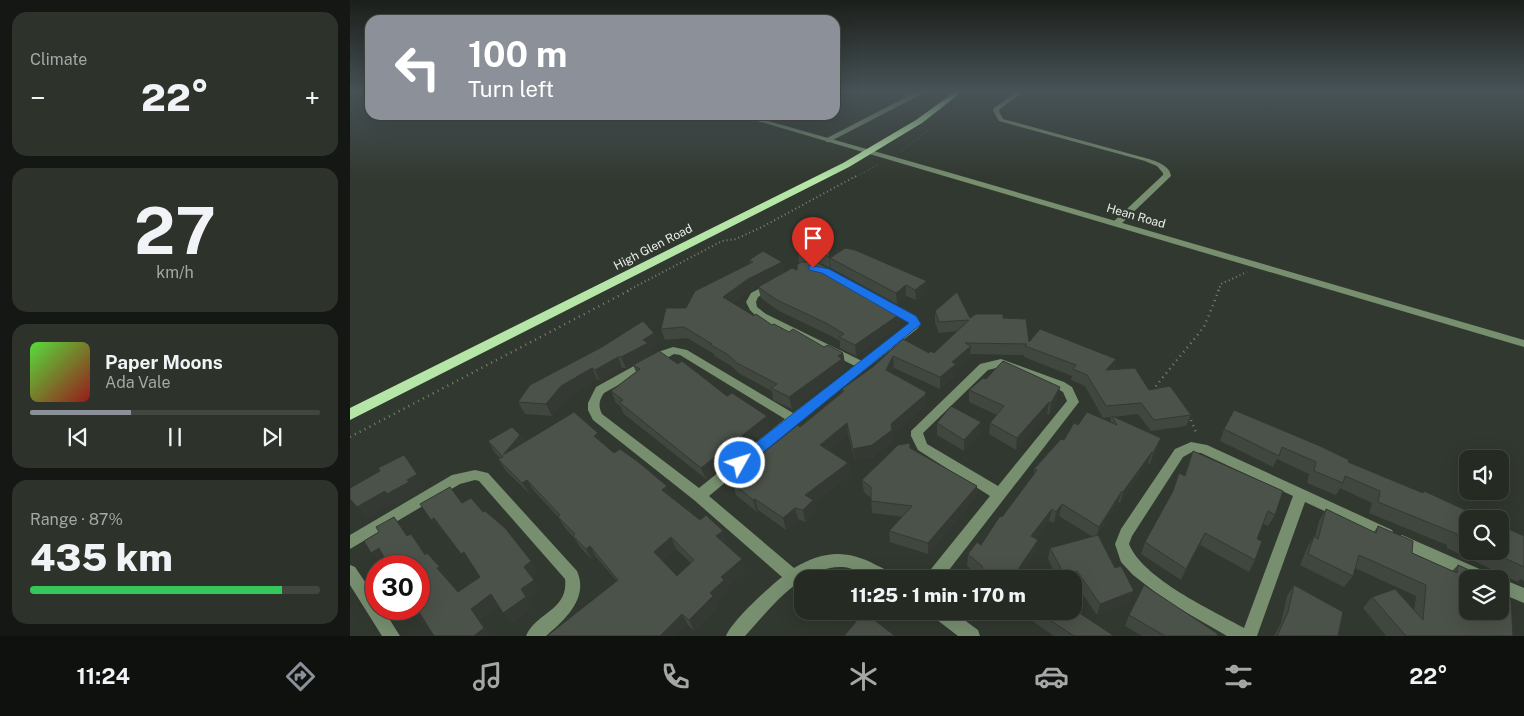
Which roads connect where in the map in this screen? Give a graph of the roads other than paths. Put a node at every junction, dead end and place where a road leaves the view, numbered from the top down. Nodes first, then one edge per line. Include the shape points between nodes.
1 (760, 121) edge
2 (865, 121) edge
3 (920, 121) edge
4 (1004, 121) edge
5 (828, 140) junction
6 (869, 152) junction
7 (1116, 224) junction
8 (777, 282) edge
9 (868, 294) edge
10 (1524, 344) edge
11 (863, 366) junction
12 (350, 415) edge
13 (794, 419) junction
14 (999, 494) junction
15 (1301, 494) junction
16 (699, 496) junction
17 (350, 543) edge
18 (804, 570) edge
19 (872, 570) edge
20 (939, 570) edge
21 (1466, 570) edge
22 (350, 572) edge
23 (792, 577) joint
24 (1509, 589) edge
25 (1524, 596) edge
26 (950, 620) edge
27 (392, 636) edge
28 (534, 636) edge
29 (734, 636) edge
30 (972, 636) edge
31 (1243, 636) edge
32 (1249, 636) edge

1 - 5 street, Hean Road
2 - 5 lane
3 - 6 main road, High Glen Road
4 - 7 street via 1147,160 1167,172 1158,186
5 - 6 street, Hean Road
6 - 7 street, Hean Road
6 - 12 main road, High Glen Road
7 - 10 street, Hean Road
8 - 11 street via 754,295 753,308 762,316
9 - 11 street via 912,318 916,324
11 - 13 street
13 - 16 street
13 - 16 street via 683,352 673,350 600,390 594,399 593,409 597,416
14 - 14 street via 1073,402 1068,390 1060,384 1001,363 984,367 918,431 917,436 922,447
14 - 20 street
15 - 21 street
15 - 31 street via 1202,448 1191,447 1178,453 1126,533 1122,544 1126,556 1149,582
15 - 32 street
16 - 23 street
17 - 28 street via 457,479 475,474 483,477 572,576 575,586 572,598
18 - 19 street via 817,563 842,560
22 - 27 street
23 - 29 street
24 - 25 street
26 - 30 street

